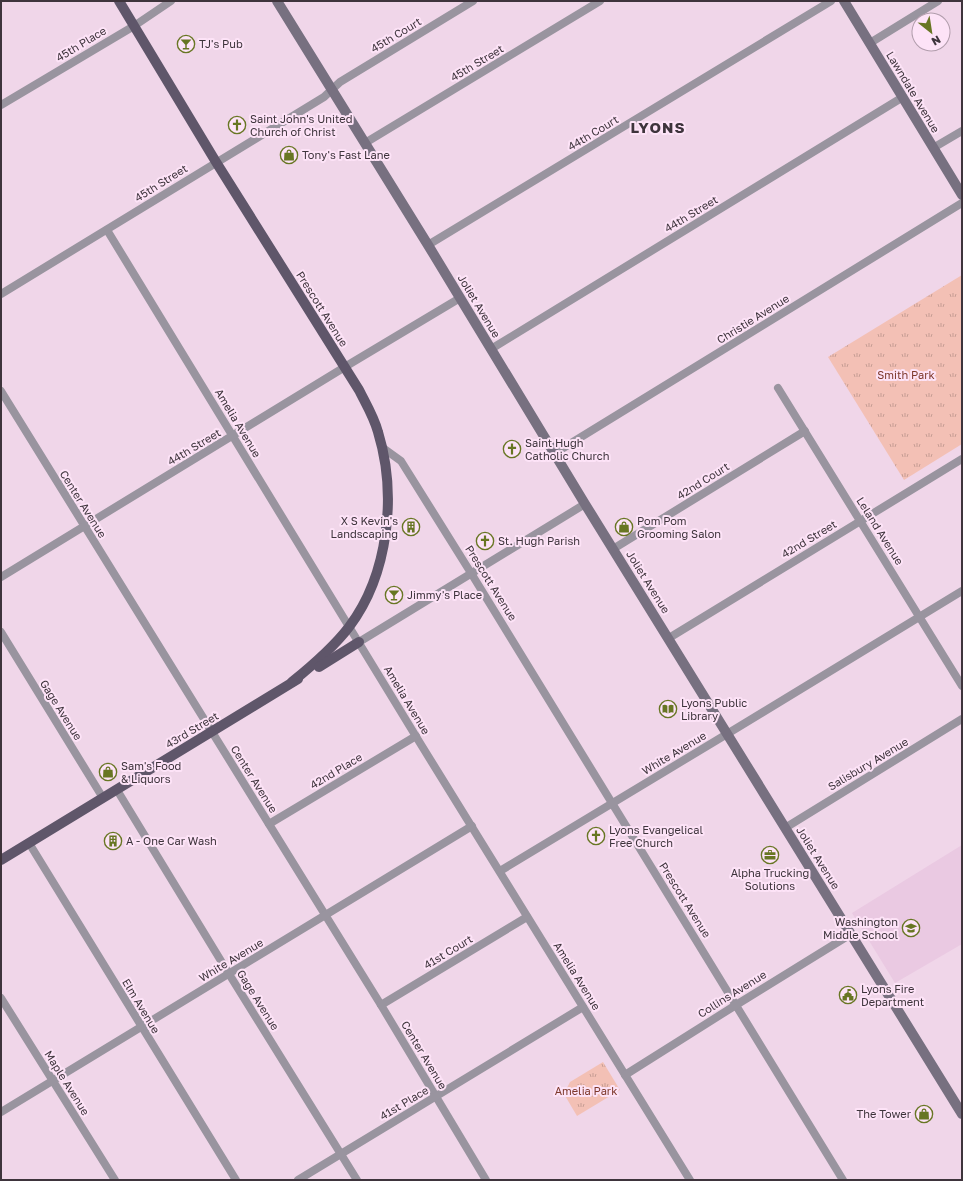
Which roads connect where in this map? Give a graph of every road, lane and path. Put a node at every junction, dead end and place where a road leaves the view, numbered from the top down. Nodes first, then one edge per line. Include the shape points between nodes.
1 (119, 1) edge
2 (171, 1) edge
3 (277, 1) edge
4 (473, 1) edge
5 (600, 1) edge
6 (831, 1) edge
7 (844, 1) edge
8 (938, 1) edge
9 (134, 26) junction
10 (870, 43) junction
11 (332, 89) junction
12 (903, 97) junction
13 (1, 105) edge
14 (962, 130) edge
15 (366, 143) junction
16 (933, 148) junction
17 (216, 162) junction
18 (962, 195) edge
19 (962, 203) edge
20 (107, 230) junction
21 (428, 246) junction
22 (1, 294) edge
23 (460, 298) junction
24 (491, 349) junction
25 (344, 367) junction
26 (778, 388) dead end
27 (1, 391) edge
28 (805, 431) junction
29 (233, 436) junction
30 (382, 448) junction
31 (555, 453) junction
32 (962, 459) edge
33 (585, 504) junction
34 (860, 521) junction
35 (84, 527) junction
36 (613, 549) junction
37 (471, 573) junction
38 (1, 578) edge
39 (962, 590) edge
40 (920, 617) junction
41 (349, 627) junction
42 (1, 632) edge
43 (668, 638) junction
44 (359, 642) junction
45 (292, 682) junction
46 (962, 686) edge
47 (962, 720) edge
48 (211, 732) junction
49 (727, 734) junction
50 (416, 736) junction
51 (117, 790) junction
52 (103, 798) junction
53 (612, 802) junction
54 (269, 824) junction
55 (472, 826) junction
56 (785, 828) junction
57 (29, 842) junction
58 (1, 860) edge
59 (500, 871) junction
60 (324, 916) junction
61 (527, 917) junction
62 (851, 934) junction
63 (229, 974) junction
64 (1, 998) edge
65 (736, 1004) junction
66 (381, 1005) junction
67 (583, 1007) junction
68 (141, 1027) junction
69 (625, 1075) junction
70 (53, 1081) junction
71 (436, 1096) junction
72 (1, 1112) edge
73 (962, 1114) edge
74 (341, 1154) junction
75 (114, 1180) edge
76 (236, 1180) edge
77 (298, 1180) edge
78 (357, 1180) edge
79 (486, 1180) edge
80 (690, 1180) edge
81 (843, 1180) edge

1 - 9 main road, Prescott Avenue
2 - 9 street, 45th Place
3 - 11 street, Joliet Avenue
4 - 11 street, 45th Court
5 - 15 street, 45th Street
6 - 21 street, 44th Court
7 - 10 street, Lawndale Avenue
8 - 10 street
9 - 13 street, 45th Place
9 - 17 main road, Prescott Avenue
10 - 12 street, Lawndale Avenue
11 - 15 street, Joliet Avenue
11 - 17 street, 45th Street via 324,97
12 - 16 street, Lawndale Avenue
12 - 24 street, 44th Street
14 - 16 street
15 - 21 street, Joliet Avenue
16 - 18 street, Lawndale Avenue
17 - 20 street, 45th Street
17 - 25 main road, Prescott Avenue
19 - 31 street, Christie Avenue
20 - 22 street, 45th Street
20 - 29 street, Amelia Avenue
21 - 23 street, Joliet Avenue
23 - 24 street, Joliet Avenue
23 - 25 street, 44th Street
24 - 31 street, Joliet Avenue
25 - 29 street, 44th Street
25 - 30 main road, Prescott Avenue via 370,412
26 - 28 street, Leland Avenue
27 - 35 street, Center Avenue
28 - 34 street, Leland Avenue
28 - 36 street, 42nd Court
29 - 35 street, 44th Street
29 - 41 street, Amelia Avenue
30 - 37 street, Prescott Avenue via 401,461
30 - 41 main road via 389,498 386,534 377,571
31 - 33 street, Joliet Avenue
32 - 34 street, 42nd Street
33 - 36 street, Joliet Avenue
33 - 37 street
34 - 40 street, Leland Avenue
34 - 43 street, 42nd Street
35 - 38 street, 44th Street
35 - 48 street, Center Avenue
36 - 43 street, Joliet Avenue
37 - 44 street
37 - 53 street, Prescott Avenue
39 - 40 street, White Avenue
40 - 46 street, Leland Avenue
40 - 49 street, White Avenue
41 - 44 street, Amelia Avenue
41 - 45 main road via 322,658
42 - 52 street, Gage Avenue
43 - 49 street, Joliet Avenue
44 - 45 main road
44 - 50 street, Amelia Avenue
45 - 48 main road, 43rd Street
47 - 56 street, Salisbury Avenue
48 - 51 main road, 43rd Street
48 - 54 street, Center Avenue
49 - 53 street, White Avenue
49 - 56 street, Joliet Avenue
50 - 54 street, 42nd Place
50 - 55 street, Amelia Avenue
51 - 52 main road, 43rd Street
51 - 63 street, Gage Avenue
52 - 57 main road, 43rd Street
53 - 59 street, White Avenue
53 - 65 street, Prescott Avenue
54 - 60 street, Center Avenue
55 - 59 street, Amelia Avenue
55 - 60 street, White Avenue
56 - 62 street, Joliet Avenue
57 - 58 main road, 43rd Street
57 - 68 street, Elm Avenue
59 - 61 street, Amelia Avenue
60 - 63 street, White Avenue
60 - 66 street, Center Avenue
61 - 66 street, 41st Court
61 - 67 street, Amelia Avenue
62 - 65 street, Collins Avenue
62 - 73 street, Joliet Avenue
63 - 68 street, White Avenue
63 - 74 street, Gage Avenue
64 - 70 street, Maple Avenue
65 - 69 street, Collins Avenue
65 - 81 street, Prescott Avenue
66 - 71 street, Center Avenue
67 - 69 street, Amelia Avenue
67 - 71 street, 41st Place
68 - 70 street, White Avenue
68 - 76 street, Elm Avenue
69 - 80 street, Amelia Avenue
70 - 72 street, White Avenue
70 - 75 street, Maple Avenue
71 - 74 street, 41st Place
71 - 79 street, Center Avenue
74 - 77 street, 41st Place
74 - 78 street, Gage Avenue

